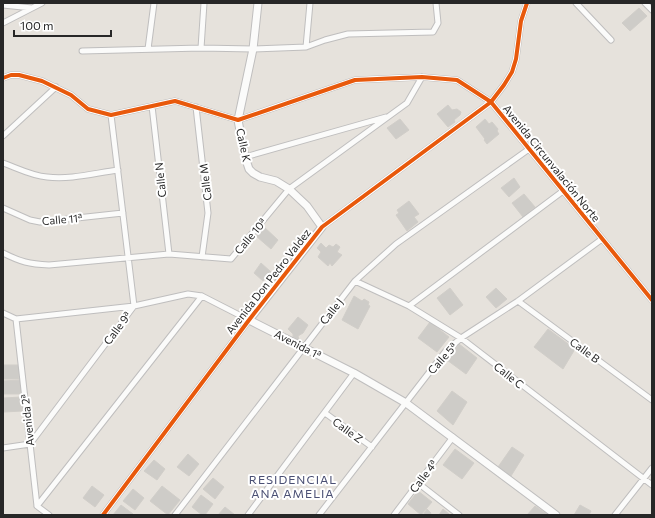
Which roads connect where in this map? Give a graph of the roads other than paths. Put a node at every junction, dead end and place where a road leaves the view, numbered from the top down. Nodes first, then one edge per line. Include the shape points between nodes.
1 (42, 3) edge
2 (154, 3) edge
3 (204, 3) edge
4 (258, 3) edge
5 (310, 3) edge
6 (436, 3) edge
7 (527, 3) edge
8 (576, 3) edge
9 (645, 3) edge
10 (3, 5) edge
11 (32, 8) junction
12 (652, 10) edge
13 (3, 23) edge
14 (611, 40) dead end
15 (306, 47) junction
16 (201, 48) junction
17 (148, 49) junction
18 (253, 49) junction
19 (82, 51) dead end
20 (422, 77) junction
21 (3, 78) edge
22 (56, 87) junction
23 (491, 102) junction
24 (152, 106) junction
25 (196, 107) junction
26 (111, 114) junction
27 (390, 116) junction
28 (238, 120) junction
29 (3, 136) edge
30 (528, 149) junction
31 (245, 157) junction
32 (3, 163) edge
33 (118, 170) junction
34 (289, 189) junction
35 (563, 191) junction
36 (3, 208) edge
37 (123, 213) junction
38 (322, 227) junction
39 (602, 239) junction
40 (3, 253) edge
41 (169, 254) junction
42 (202, 257) junction
43 (128, 258) junction
44 (355, 281) junction
45 (202, 296) junction
46 (652, 300) edge
47 (518, 301) junction
48 (134, 306) junction
49 (409, 306) junction
50 (3, 313) edge
51 (16, 319) junction
52 (249, 320) junction
53 (461, 338) junction
54 (304, 347) junction
55 (354, 373) junction
56 (652, 400) edge
57 (406, 403) junction
58 (325, 413) junction
59 (453, 438) junction
60 (30, 444) junction
61 (372, 447) junction
62 (3, 448) edge
63 (652, 468) edge
64 (644, 479) junction
65 (418, 483) junction
66 (652, 485) edge
67 (37, 506) junction
68 (48, 515) edge
69 (103, 515) edge
70 (175, 515) edge
71 (249, 515) edge
72 (319, 515) edge
73 (394, 515) edge
74 (459, 515) edge
75 (556, 515) edge
76 (615, 515) edge

1 - 11 street
2 - 17 street
3 - 16 street
4 - 18 street, Calle K
5 - 15 street
6 - 15 street via 438,23 433,32 348,34
7 - 23 street, Avenida Don Pedro Valdez via 521,21 512,72
8 - 14 street
9 - 12 street
10 - 11 street
11 - 13 street
15 - 18 street
16 - 17 street
16 - 18 street
17 - 19 street
18 - 28 street, Calle K
20 - 23 street, Avenida Circunvalación Norte via 457,80
20 - 27 street, Calle 10ª via 407,103
20 - 28 street, Avenida Circunvalación Norte via 355,80
21 - 22 street via 11,75 26,76
22 - 26 street via 88,109
22 - 29 street
23 - 30 street, Avenida Circunvalación Norte
23 - 38 street, Avenida Don Pedro Valdez
24 - 25 street via 175,101
24 - 26 street
24 - 41 street, Calle N
25 - 28 street
25 - 42 street, Calle M via 208,213
26 - 33 street, Calle 9ª
27 - 31 street
27 - 34 street, Calle 10ª
28 - 31 street, Calle K
30 - 35 street, Avenida Circunvalación Norte
30 - 44 street, Calle J via 396,244
31 - 34 street, Calle K via 253,173 276,181
32 - 33 street via 32,174 60,178
33 - 37 street, Calle 9ª
34 - 38 street, Calle K via 307,206
34 - 42 street, Calle 10ª via 231,259
35 - 39 street, Avenida Circunvalación Norte
35 - 49 street
36 - 37 street, Calle 11ª via 40,222
37 - 43 street, Calle 9ª
38 - 52 street, Avenida Don Pedro Valdez
39 - 46 street, Avenida Circunvalación Norte
39 - 47 street, Calle 5ª
40 - 43 street, Calle 10ª via 32,264
41 - 42 street, Calle 10ª
41 - 43 street, Calle 10ª
43 - 48 street, Calle 9ª
44 - 49 street, Calle C
44 - 54 street, Calle J
45 - 48 street, Avenida 1ª via 188,294
45 - 52 street, Avenida 1ª
45 - 67 street
47 - 53 street, Calle 5ª
47 - 56 street, Calle B
48 - 51 street, Avenida 1ª
48 - 60 street, Calle 9ª
49 - 53 street, Calle C
50 - 51 street
51 - 60 street, Avenida 2ª
52 - 54 street, Avenida 1ª
52 - 69 street, Avenida Don Pedro Valdez
53 - 57 street, Calle 5ª via 441,356
53 - 64 street, Calle C
54 - 55 street, Avenida 1ª
54 - 70 street, Calle J
55 - 57 street, Avenida 1ª
55 - 58 street
57 - 59 street, Avenida 1ª
57 - 61 street, Calle 5ª
58 - 61 street, Calle Z
58 - 71 street
59 - 65 street, Calle 4ª
59 - 75 street, Avenida 1ª
60 - 62 street
60 - 67 street, Avenida 2ª
61 - 72 street, Calle 5ª
63 - 64 street
64 - 66 street, Calle C
64 - 76 street
65 - 73 street, Calle 4ª
65 - 74 street
67 - 68 street

